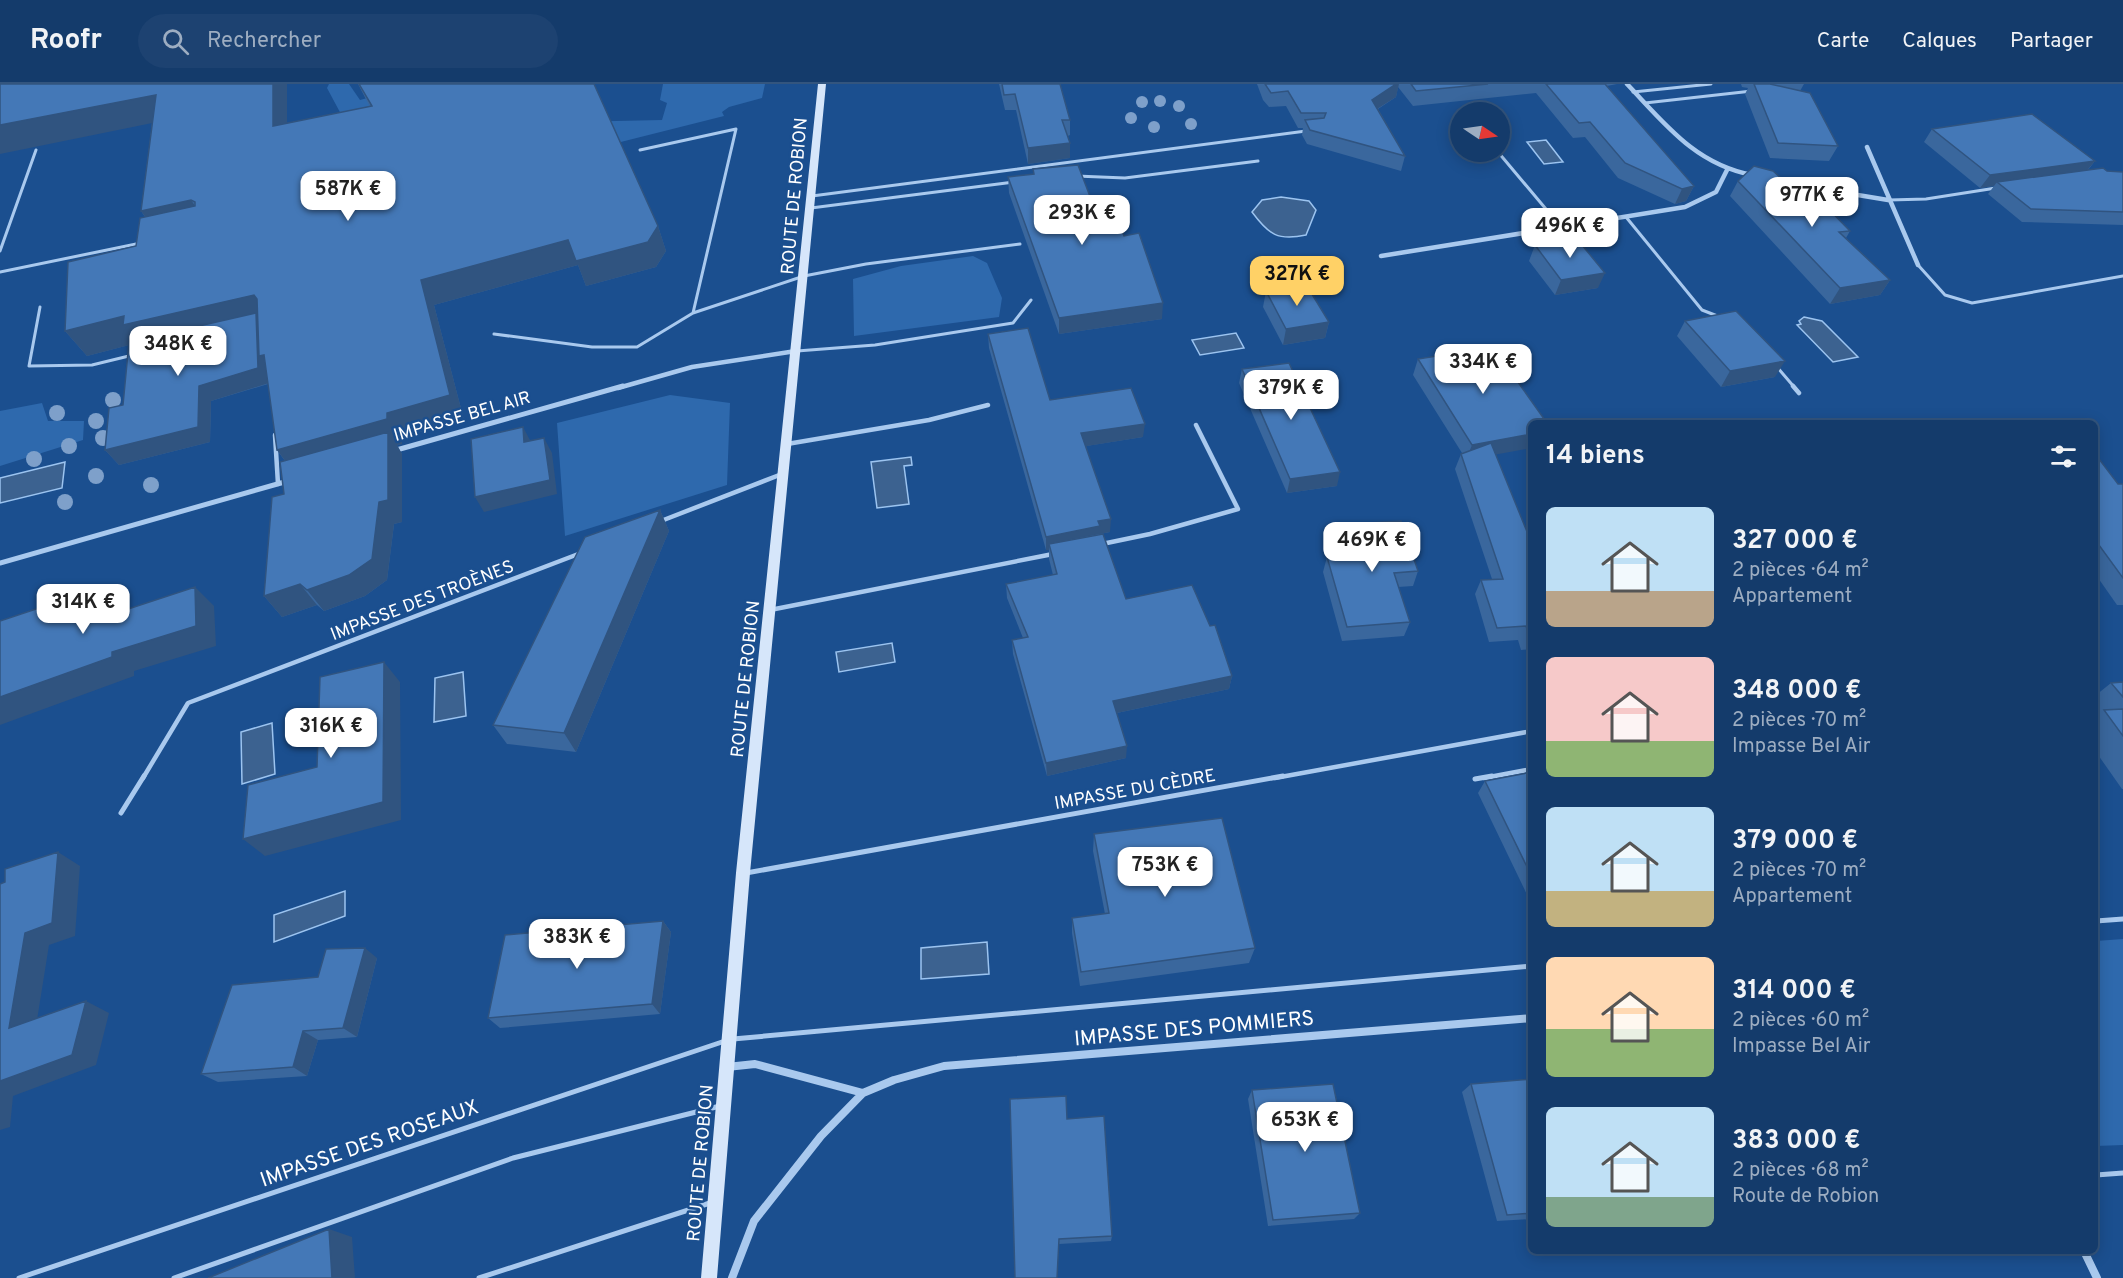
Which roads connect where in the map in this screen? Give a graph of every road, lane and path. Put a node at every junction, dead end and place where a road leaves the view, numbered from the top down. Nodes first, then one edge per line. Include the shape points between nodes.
1 (822, 84) edge
2 (1627, 84) edge
3 (1711, 84) edge
4 (1633, 92) junction
5 (1758, 92) edge
6 (1645, 103) junction
7 (1309, 130) edge
8 (1867, 147) dead end
9 (36, 150) edge
10 (640, 150) dead end
11 (1258, 160) dead end
12 (1507, 162) edge
13 (1727, 170) junction
14 (1075, 177) edge
15 (1761, 177) edge
16 (1772, 180) edge
17 (1019, 182) edge
18 (2002, 188) edge
19 (1888, 200) junction
20 (812, 202) junction
21 (1626, 217) junction
22 (1562, 227) junction
23 (151, 241) edge
24 (1020, 244) dead end
25 (0, 251) edge
26 (1381, 256) dead end
27 (1918, 265) joint
28 (0, 272) edge
29 (804, 276) junction
30 (2123, 276) edge
31 (1031, 300) dead end
32 (40, 307) dead end
33 (693, 313) junction
34 (1730, 321) edge
35 (494, 333) dead end
36 (797, 351) junction
37 (136, 354) edge
38 (1769, 359) edge
39 (1799, 393) dead end
40 (988, 405) dead end
41 (1196, 425) dead end
42 (275, 434) edge
43 (787, 444) junction
44 (381, 455) edge
45 (784, 473) junction
46 (301, 478) edge
47 (278, 484) junction
48 (653, 524) edge
49 (1091, 546) edge
50 (588, 550) edge
51 (1056, 553) edge
52 (0, 563) edge
53 (770, 610) junction
54 (1528, 732) edge
55 (1528, 770) edge
56 (1475, 779) dead end
57 (121, 813) dead end
58 (743, 873) junction
59 (2123, 919) edge
60 (2098, 921) edge
61 (1528, 966) edge
62 (1528, 1018) edge
63 (729, 1040) junction
64 (726, 1067) junction
65 (863, 1093) junction
66 (723, 1105) junction
67 (2123, 1173) edge
68 (2098, 1175) edge
69 (714, 1202) junction
70 (2085, 1254) edge
71 (20, 1278) edge
72 (174, 1278) edge
73 (478, 1278) edge
74 (709, 1278) edge
75 (732, 1278) edge
76 (2097, 1278) edge

1 - 20 main road, ROUTE DE ROBION
2 - 4 street
3 - 4 lane
4 - 6 street
5 - 6 lane
6 - 13 street via 1684,144
7 - 20 lane
8 - 19 street
9 - 25 lane
10 - 33 lane via 736,129
11 - 14 lane via 1125,178
12 - 22 lane
13 - 15 street
13 - 21 street via 1716,192 1685,207
16 - 19 street
17 - 20 lane
18 - 19 lane
19 - 27 street
20 - 29 main road, ROUTE DE ROBION
21 - 22 street
21 - 34 lane via 1702,310
22 - 26 street
23 - 28 lane
24 - 29 lane
27 - 30 lane via 1945,296 1972,303
29 - 33 lane
29 - 36 main road, ROUTE DE ROBION
31 - 36 lane via 1013,323 875,345
32 - 37 lane via 29,366 92,365
33 - 35 lane via 637,347 591,347
36 - 43 main road, ROUTE DE ROBION
36 - 44 street, IMPASSE BEL AIR via 692,366
38 - 39 lane
40 - 43 lane via 929,420
41 - 49 lane via 1238,509
42 - 47 lane
43 - 45 main road, ROUTE DE ROBION
45 - 48 lane
45 - 53 main road, ROUTE DE ROBION
46 - 47 street
47 - 52 street
50 - 57 lane, IMPASSE DES TROÈNES via 188,703
51 - 53 lane
53 - 58 main road, ROUTE DE ROBION
54 - 58 lane, IMPASSE DU CÈDRE
55 - 56 lane
58 - 63 main road, ROUTE DE ROBION
59 - 60 lane
61 - 63 lane, IMPASSE DES ROSEAUX
62 - 65 street, IMPASSE DES POMMIERS via 944,1066
63 - 64 main road, ROUTE DE ROBION
63 - 71 lane, IMPASSE DES ROSEAUX
64 - 65 street via 755,1064
64 - 66 main road, ROUTE DE ROBION
65 - 75 street via 821,1136 754,1221
66 - 69 main road, ROUTE DE ROBION
66 - 72 lane via 513,1158
67 - 68 lane
69 - 73 lane
69 - 74 main road, ROUTE DE ROBION
70 - 76 street

